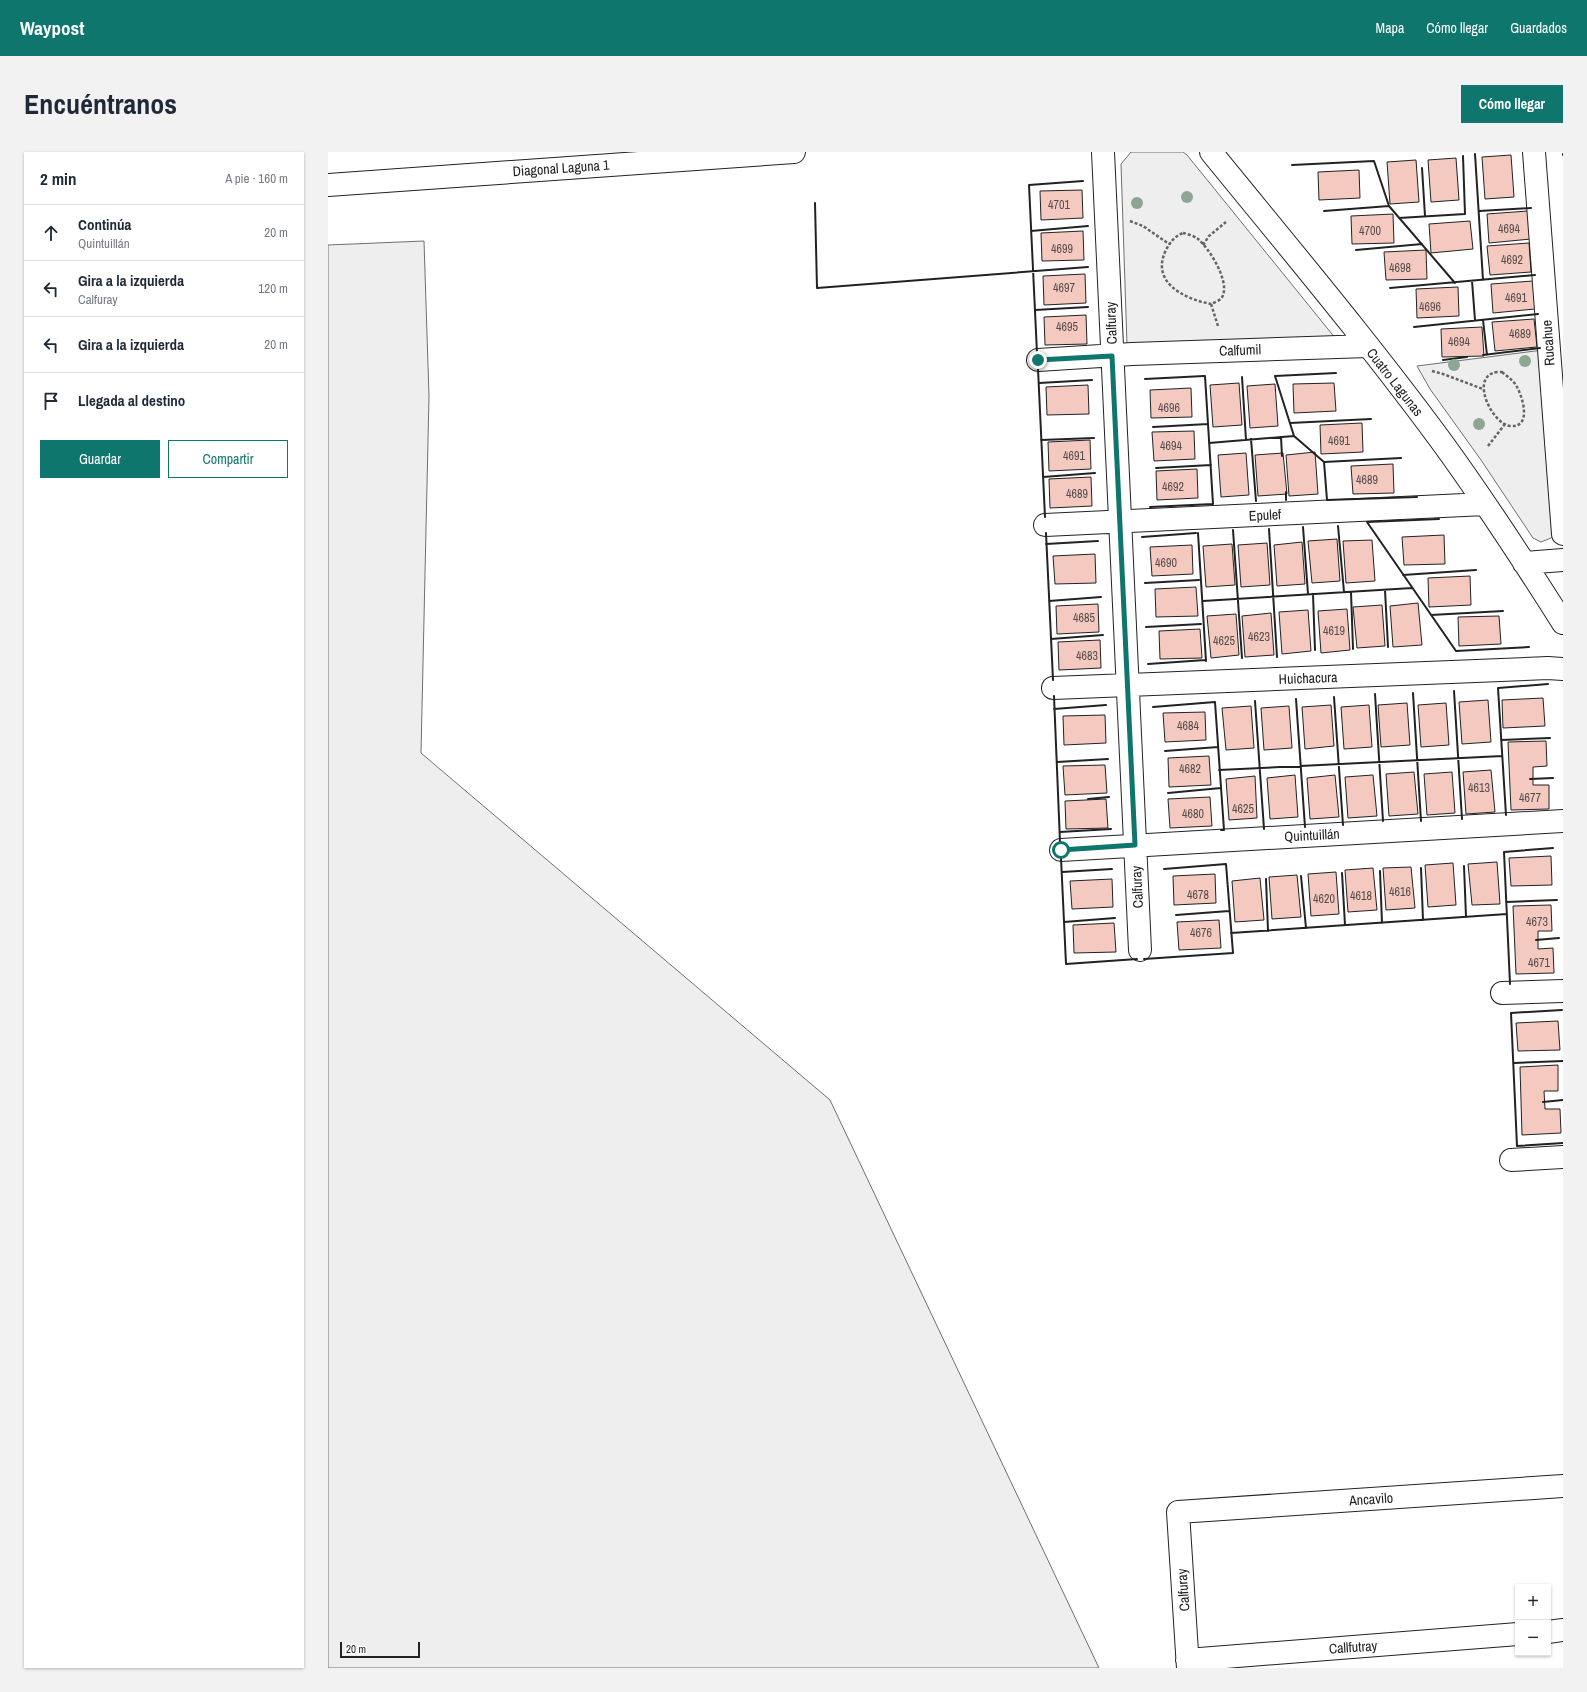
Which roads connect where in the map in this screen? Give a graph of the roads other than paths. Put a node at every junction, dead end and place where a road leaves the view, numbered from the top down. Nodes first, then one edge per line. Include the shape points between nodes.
1 (794, 152) edge
2 (1103, 152) edge
3 (1211, 152) edge
4 (1534, 152) edge
5 (695, 156) edge
6 (328, 184) edge
7 (1368, 346) junction
8 (1112, 356) junction
9 (1038, 360) dead end
10 (1485, 504) junction
11 (1120, 522) junction
12 (1045, 525) dead end
13 (1563, 534) edge
14 (1563, 560) edge
15 (1524, 563) junction
16 (1563, 623) edge
17 (1563, 669) edge
18 (1127, 685) junction
19 (1053, 688) dead end
20 (1563, 821) edge
21 (1135, 845) junction
22 (1061, 850) dead end
23 (1140, 950) dead end
24 (1563, 991) edge
25 (1502, 993) dead end
26 (1563, 1157) edge
27 (1511, 1160) dead end
28 (1563, 1486) edge
29 (1178, 1512) joint
30 (1563, 1630) edge
31 (1551, 1632) edge
32 (1515, 1634) edge
33 (1188, 1664) edge

1 - 5 street, Diagonal Laguna 1
2 - 8 street, Calfuray
3 - 7 street, Cuatro Lagunas
4 - 13 street, Rucahue
5 - 6 street, Diagonal Laguna 1
7 - 8 street, Calfumil
7 - 10 street, Cuatro Lagunas via 1432,428
8 - 9 street, Calfumil
8 - 11 street, Calfuray
10 - 11 street, Epulef
10 - 15 street, Cuatro Lagunas
11 - 12 street, Epulef
11 - 18 street, Calfuray
14 - 15 street
15 - 16 street, Cuatro Lagunas
17 - 18 street, Huichacura
18 - 19 street, Huichacura
18 - 21 street, Calfuray
20 - 21 street, Quintuillán
21 - 22 street, Quintuillán
21 - 23 street, Calfuray
24 - 25 street
26 - 27 street
28 - 29 street, Ancavilo
29 - 33 street, Calfuray
30 - 31 street
32 - 33 street, Callfutray

